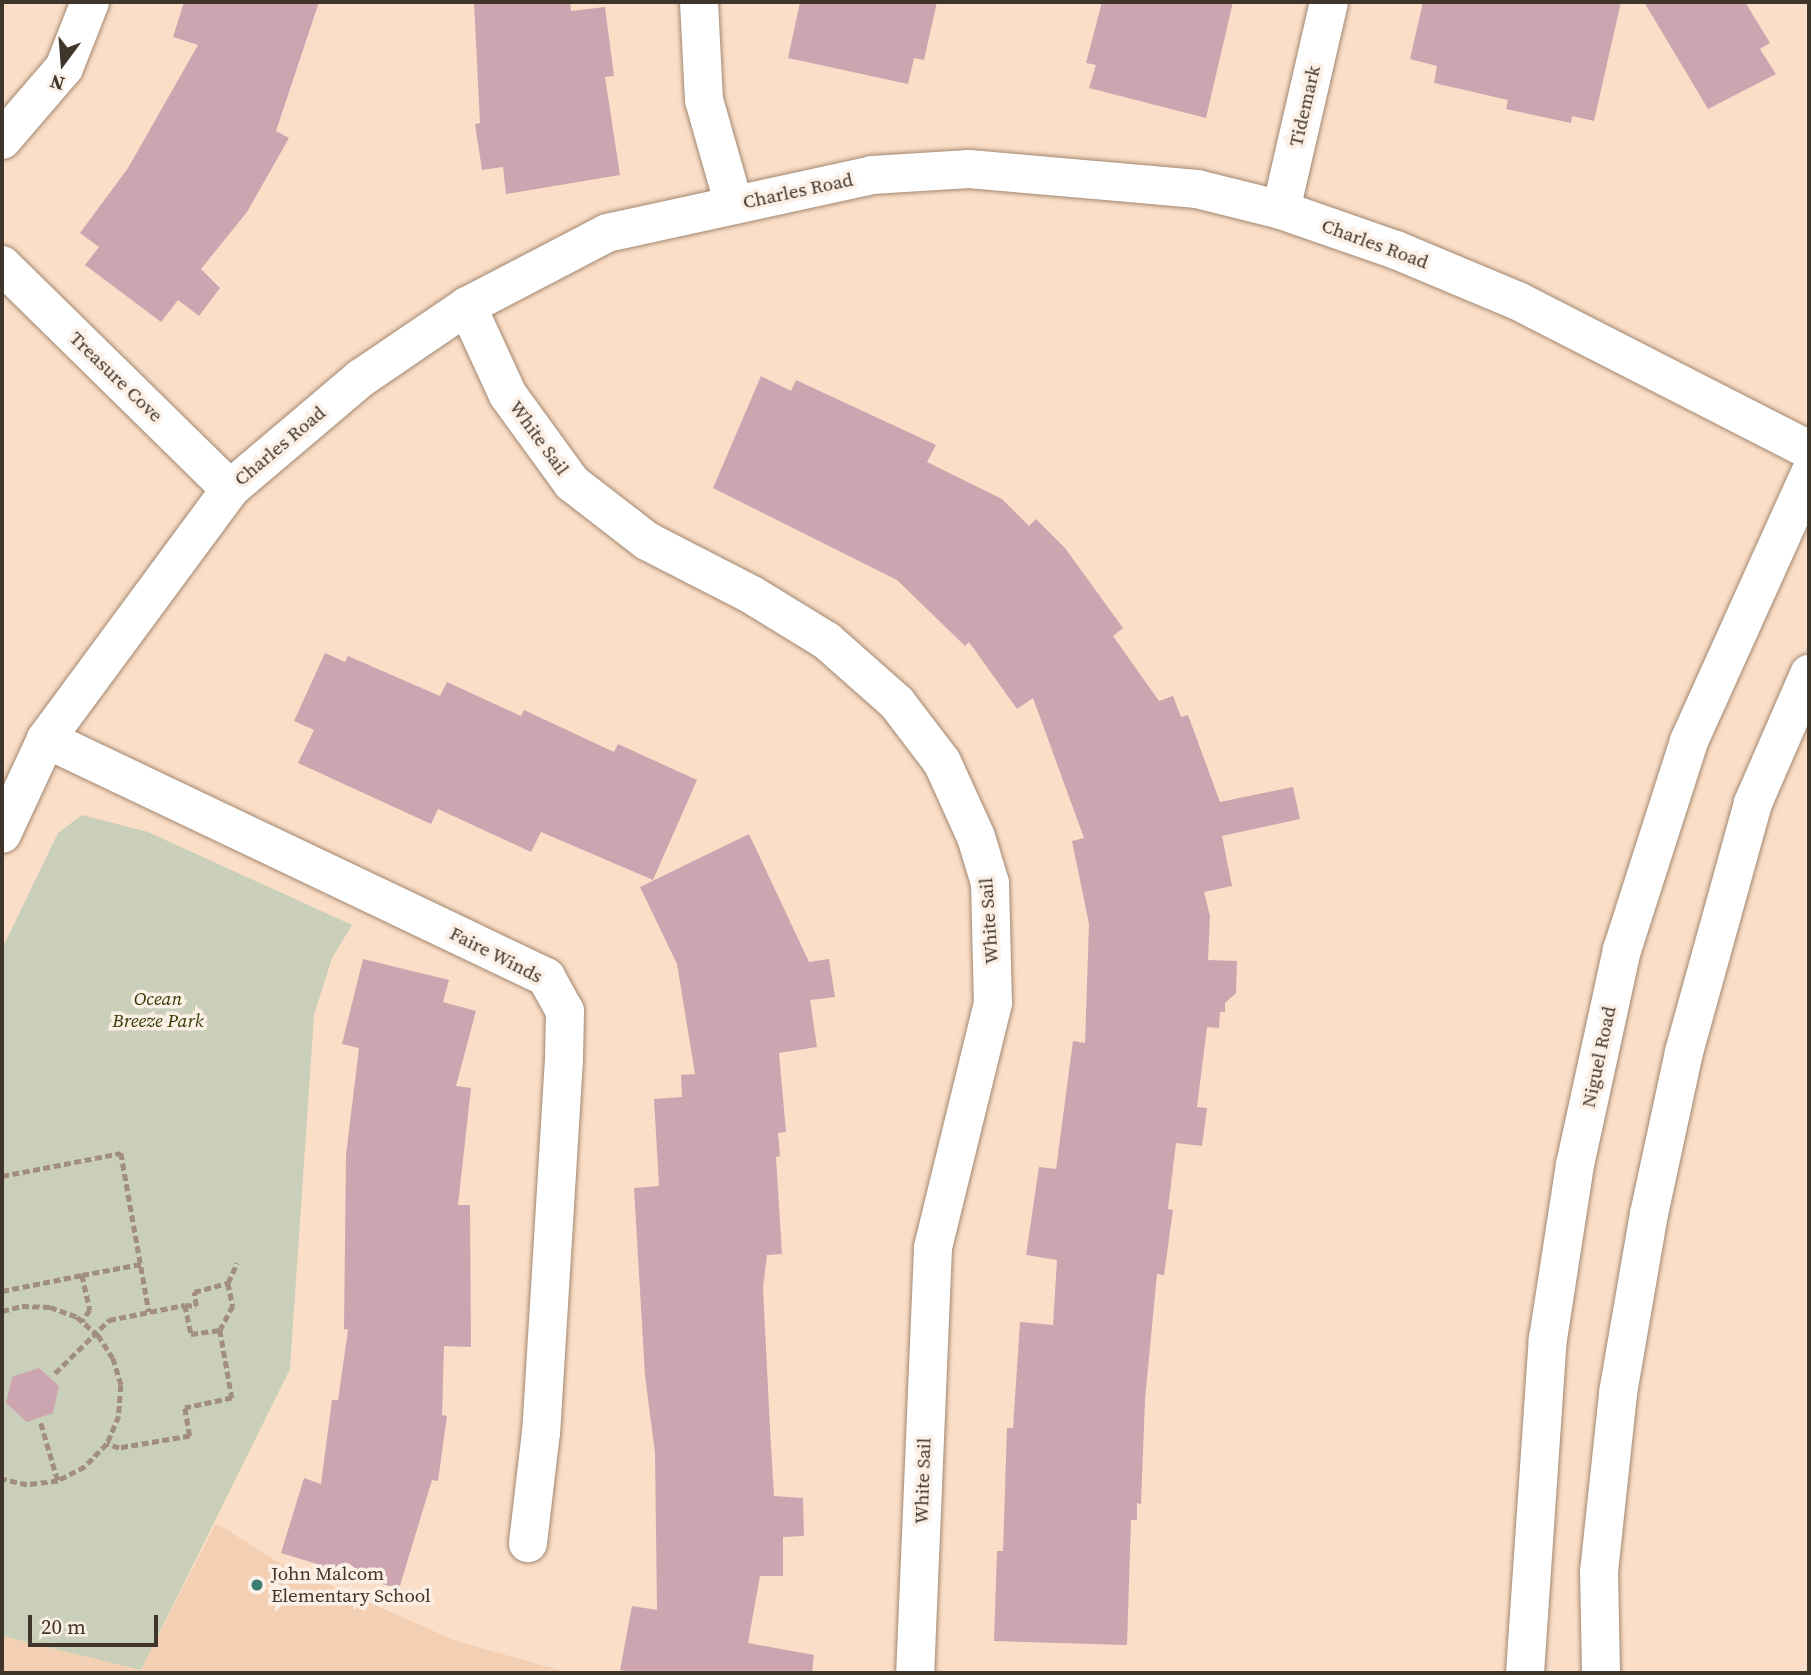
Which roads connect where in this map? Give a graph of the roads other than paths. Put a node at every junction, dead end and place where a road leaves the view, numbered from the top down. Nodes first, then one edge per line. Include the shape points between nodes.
1 (90, 2) edge
2 (699, 2) edge
3 (1329, 2) edge
4 (2, 140) edge
5 (734, 205) junction
6 (1281, 210) junction
7 (2, 265) edge
8 (467, 306) junction
9 (1809, 450) edge
10 (1809, 475) edge
11 (230, 489) junction
12 (1809, 674) edge
13 (46, 739) junction
14 (2, 834) edge
15 (527, 1543) dead end
16 (915, 1673) edge
17 (1525, 1673) edge
18 (1601, 1673) edge

1 - 4 street via 64,68
2 - 5 street via 704,100
3 - 6 street, Tidemark
5 - 6 street, Charles Road via 872,175 969,169 1197,189
5 - 8 street, Charles Road via 607,233
6 - 9 street, Charles Road via 1396,250 1518,301
7 - 11 street, Treasure Cove
8 - 11 street, Charles Road via 360,378
8 - 16 street, White Sail via 508,395 572,483 647,541 827,641 897,703 942,762 976,836 990,883 993,1003 933,1248
10 - 17 street, Niguel Road via 1689,741 1622,950 1576,1165 1548,1339
11 - 13 street, Charles Road
12 - 18 street via 1753,803 1684,1052 1649,1214 1618,1393 1599,1572
13 - 14 street, Charles Road
13 - 15 street, Faire Winds via 546,977 565,1011 564,1059 541,1432

